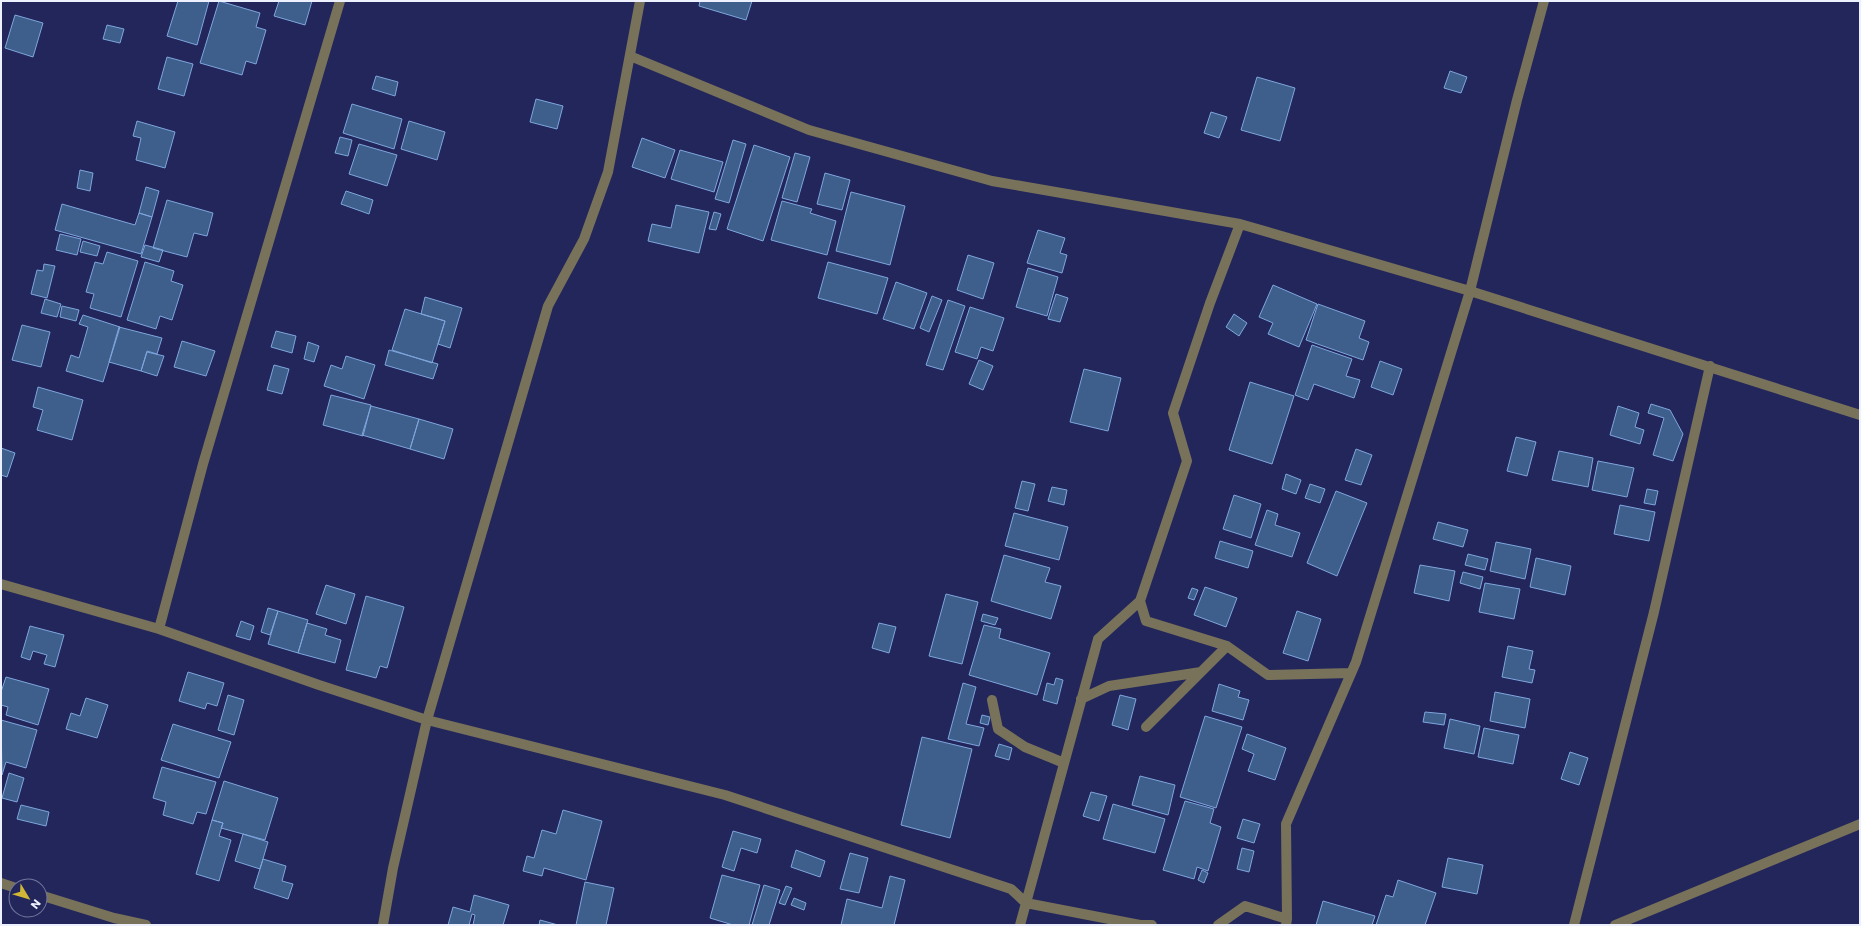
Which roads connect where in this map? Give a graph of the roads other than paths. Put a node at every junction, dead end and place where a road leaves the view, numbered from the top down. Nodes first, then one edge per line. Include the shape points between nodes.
1 (340, 1) edge
2 (640, 1) edge
3 (1544, 1) edge
4 (630, 56) junction
5 (1240, 224) junction
6 (1470, 291) junction
7 (1710, 366) junction
8 (1860, 415) edge
9 (1, 584) edge
10 (1140, 601) junction
11 (159, 629) junction
12 (1227, 646) junction
13 (1201, 672) junction
14 (1351, 673) junction
15 (1081, 699) junction
16 (992, 700) dead end
17 (427, 720) junction
18 (1146, 727) dead end
19 (1064, 763) junction
20 (1860, 824) edge
21 (48, 898) edge
22 (1026, 903) junction
23 (113, 921) edge
24 (1287, 922) edge
25 (146, 925) edge
26 (383, 925) edge
27 (1020, 925) edge
28 (1152, 925) edge
29 (1218, 925) edge
30 (1574, 925) edge
31 (1616, 925) edge

1 - 11 street via 203,464
2 - 4 street
3 - 6 street
4 - 5 street via 809,130 992,181
4 - 17 street via 608,172 584,239 548,306
5 - 6 street
5 - 10 street via 1173,413 1187,461
6 - 7 street
6 - 14 street
7 - 8 street
7 - 30 street via 1654,612
9 - 11 street
10 - 12 street via 1146,621
10 - 15 street via 1098,639
11 - 17 street
12 - 13 street
12 - 14 street via 1268,675
13 - 15 street via 1109,686
13 - 18 street
14 - 24 street via 1286,824
15 - 19 street
16 - 19 street via 998,729 1025,747
17 - 22 street via 725,795 1011,889
17 - 26 street via 393,868
19 - 22 street
20 - 31 street
21 - 23 street
22 - 27 street
22 - 28 street via 1140,925
23 - 25 street
24 - 29 street via 1245,906

